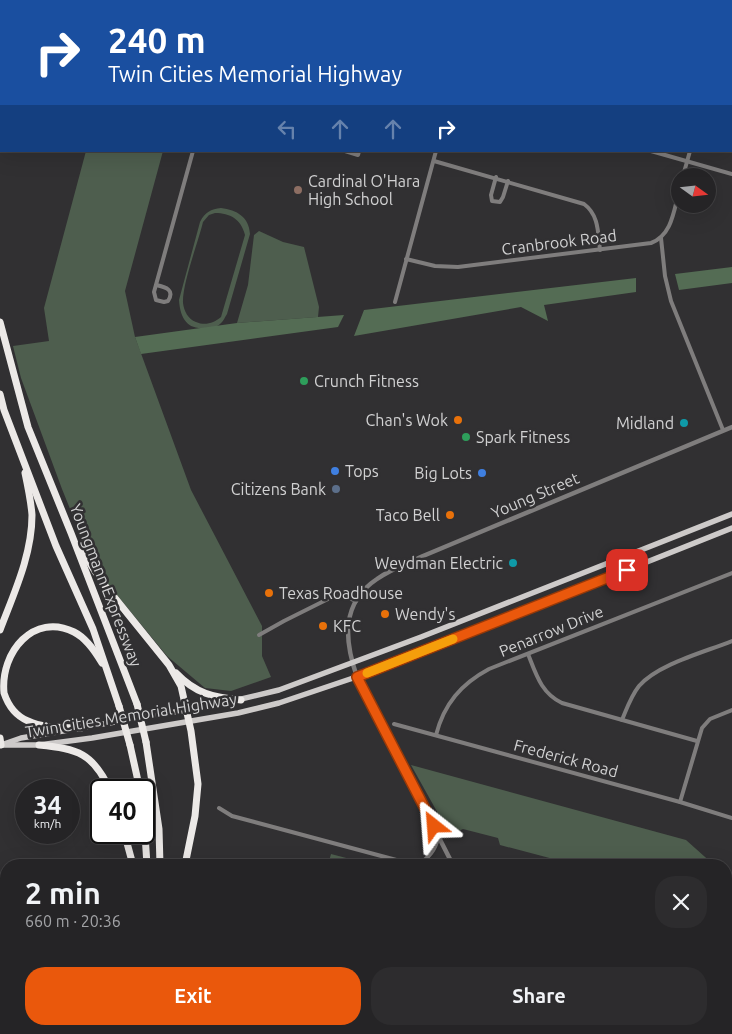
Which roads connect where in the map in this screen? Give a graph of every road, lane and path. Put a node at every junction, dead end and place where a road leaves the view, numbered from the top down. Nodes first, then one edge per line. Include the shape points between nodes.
1 (193, 152) edge
2 (348, 152) edge
3 (359, 152) edge
4 (436, 152) edge
5 (656, 152) edge
6 (690, 152) edge
7 (434, 161) junction
8 (687, 161) junction
9 (685, 168) edge
10 (732, 174) edge
11 (496, 177) junction
12 (508, 181) junction
13 (673, 213) edge
14 (660, 238) junction
15 (600, 250) junction
16 (406, 259) junction
17 (156, 285) junction
18 (395, 302) dead end
19 (0, 322) edge
20 (0, 394) edge
21 (732, 427) edge
22 (723, 430) junction
23 (22, 456) junction
24 (732, 514) edge
25 (732, 528) edge
26 (71, 533) junction
27 (732, 573) edge
28 (356, 601) junction
29 (0, 630) edge
30 (259, 635) dead end
31 (732, 641) edge
32 (528, 654) junction
33 (352, 663) junction
34 (169, 665) junction
35 (357, 677) junction
36 (111, 678) junction
37 (241, 700) junction
38 (186, 710) junction
39 (732, 710) edge
40 (622, 720) junction
41 (189, 722) junction
42 (394, 724) dead end
43 (80, 728) junction
44 (436, 735) junction
45 (697, 741) junction
46 (0, 743) edge
47 (39, 746) junction
48 (104, 779) edge
49 (138, 779) edge
50 (680, 802) junction
51 (219, 808) dead end
52 (732, 818) edge
53 (439, 836) junction
54 (127, 844) edge
55 (146, 844) edge
56 (131, 859) edge
57 (147, 859) edge
58 (160, 859) edge
59 (186, 859) edge
60 (393, 859) edge
61 (427, 859) edge
62 (451, 859) edge

1 - 17 street
2 - 3 street via 358,155
4 - 7 street
5 - 8 street
6 - 8 street
7 - 11 street
7 - 16 street
8 - 9 street
8 - 10 street
11 - 12 street
11 - 12 street via 490,195 492,201 500,202
12 - 15 street via 584,204 596,220
13 - 14 street via 670,225
14 - 15 street, Cranbrook Road via 651,243
14 - 22 street via 671,301
15 - 16 street, Cranbrook Road via 458,267 435,266
16 - 18 street
17 - 17 street via 156,300 168,301 171,291
19 - 26 highway, Youngmann Expressway via 28,427
20 - 23 highway, Youngmann Expressway
21 - 22 street, Young Street
22 - 28 street, Young Street via 423,556 379,577
23 - 29 highway via 32,515 30,537 26,558
23 - 36 highway, Youngmann Expressway
24 - 33 main road, Twin Cities Memorial Highway
25 - 35 main road, Twin Cities Memorial Highway
26 - 34 highway via 102,582
26 - 58 highway, Youngmann Expressway, bridge via 137,704 159,829
27 - 32 street, Penarrow Drive
28 - 30 street via 334,596
28 - 33 street, Young Street via 349,616 347,639
31 - 40 street via 662,668 650,676 633,695
32 - 40 street via 541,686 555,700
32 - 44 street, Penarrow Drive via 489,669 461,688 444,710
33 - 35 street, Young Street
33 - 37 main road, Twin Cities Memorial Highway via 279,690
34 - 37 highway via 197,690
34 - 38 highway via 181,686
35 - 41 main road, Twin Cities Memorial Highway via 279,704
35 - 53 street, Young Street
36 - 43 highway via 81,636 68,630 47,628 32,631 6,654 1,681 5,697 21,718 49,726
36 - 49 highway, Youngmann Expressway, bridge
37 - 38 main road, Twin Cities Memorial Highway
38 - 41 highway
38 - 43 main road, Twin Cities Memorial Highway
39 - 45 street via 706,723
40 - 45 street
41 - 47 main road, Twin Cities Memorial Highway
41 - 59 highway via 198,784
42 - 44 street, Frederick Road
43 - 46 main road, Twin Cities Memorial Highway
44 - 50 street, Frederick Road
45 - 50 street
46 - 47 main road, Twin Cities Memorial Highway
47 - 48 highway via 66,748 82,754 95,764
50 - 52 street, Frederick Road
51 - 60 street via 232,816
53 - 61 street
53 - 62 street, Young Street
54 - 56 highway
55 - 57 highway

